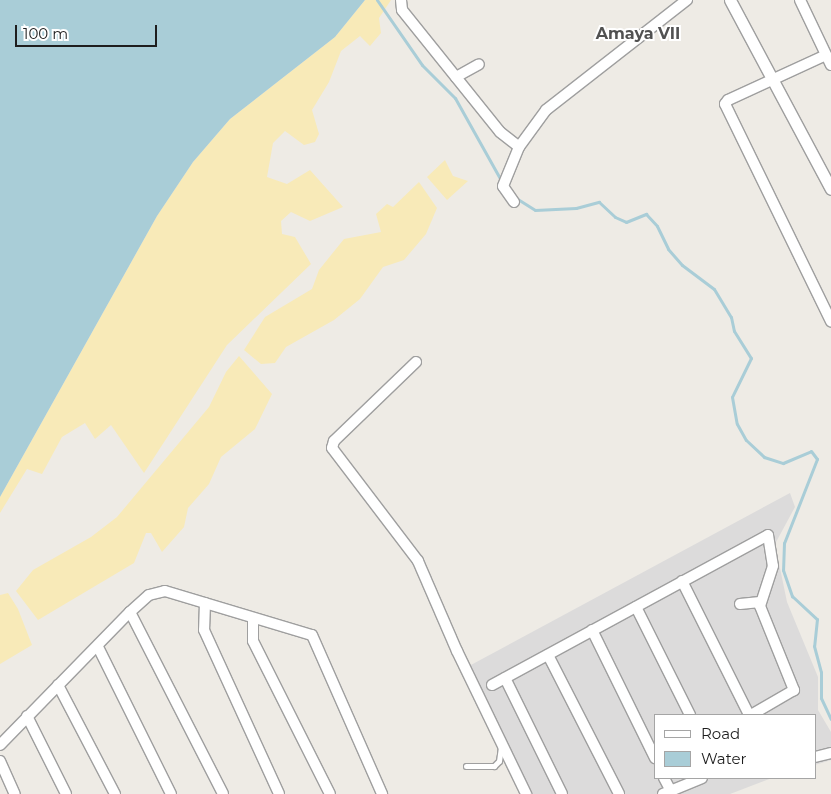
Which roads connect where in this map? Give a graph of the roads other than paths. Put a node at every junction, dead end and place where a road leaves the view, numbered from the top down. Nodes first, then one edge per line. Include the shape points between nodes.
1 (402, 0) edge
2 (687, 0) edge
3 (730, 0) edge
4 (800, 0) edge
5 (826, 55) junction
6 (479, 64) dead end
7 (831, 65) edge
8 (456, 77) junction
9 (773, 80) junction
10 (519, 147) junction
11 (831, 189) edge
12 (514, 202) dead end
13 (831, 322) edge
14 (416, 362) dead end
15 (682, 581) junction
16 (760, 602) junction
17 (205, 603) junction
18 (740, 604) dead end
19 (636, 606) junction
20 (130, 612) junction
21 (253, 618) junction
22 (592, 630) junction
23 (98, 647) junction
24 (548, 654) junction
25 (505, 678) junction
26 (58, 685) junction
27 (492, 685) dead end
28 (690, 714) edge
29 (749, 714) edge
30 (752, 714) edge
31 (27, 716) junction
32 (502, 742) junction
33 (0, 745) edge
34 (831, 753) edge
35 (654, 756) edge
36 (816, 757) edge
37 (0, 761) edge
38 (466, 766) dead end
39 (664, 779) edge
40 (700, 779) edge
41 (667, 792) edge
42 (15, 794) edge
43 (66, 794) edge
44 (115, 794) edge
45 (171, 794) edge
46 (223, 794) edge
47 (279, 794) edge
48 (330, 794) edge
49 (382, 794) edge
50 (526, 794) edge
51 (562, 794) edge
52 (619, 794) edge

1 - 8 street via 402,10
2 - 10 street via 546,110
3 - 9 street
4 - 5 street
5 - 7 street
5 - 9 street
6 - 8 street
8 - 10 street via 500,132
9 - 11 street
9 - 13 street via 728,100 726,109
10 - 12 street via 504,182
14 - 32 street via 333,442 332,448 418,561
15 - 16 street via 768,535 773,566
15 - 19 street
15 - 29 street
16 - 18 street
16 - 30 street via 794,690
17 - 20 street via 165,591 148,595
17 - 21 street
17 - 47 street via 204,630
19 - 22 street
19 - 28 street
20 - 23 street
20 - 46 street
21 - 48 street via 254,640
21 - 49 street via 312,635
22 - 24 street
22 - 35 street
23 - 26 street
23 - 45 street
24 - 25 street
24 - 52 street
25 - 27 street
25 - 51 street
26 - 31 street
26 - 44 street
31 - 33 street
31 - 43 street
32 - 38 lane via 499,761 494,766
32 - 50 street
34 - 36 street
37 - 42 street
39 - 41 street
40 - 41 street

